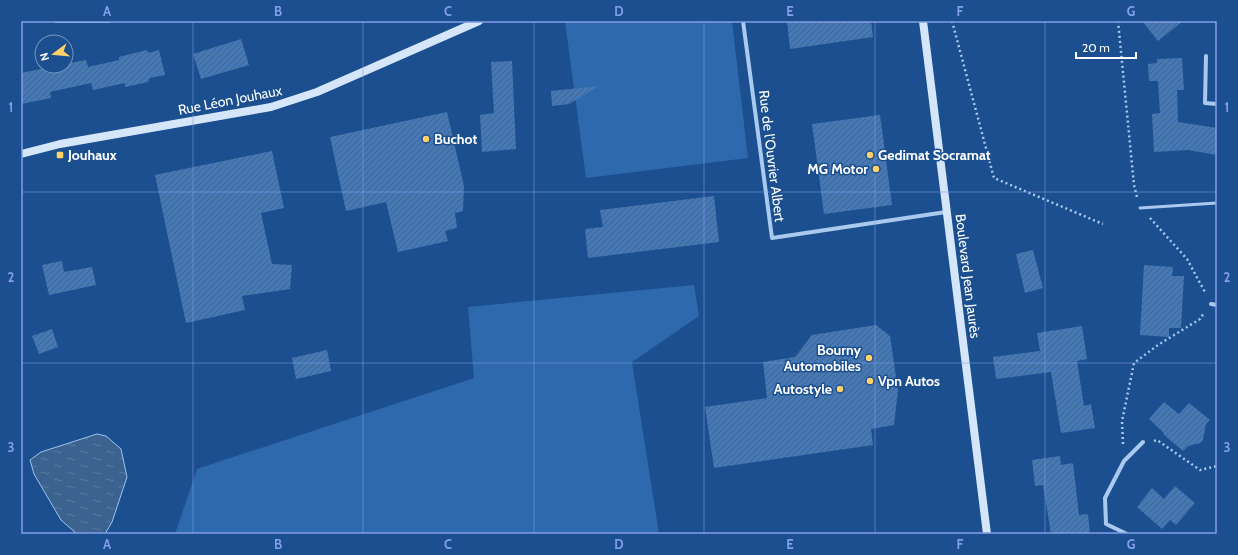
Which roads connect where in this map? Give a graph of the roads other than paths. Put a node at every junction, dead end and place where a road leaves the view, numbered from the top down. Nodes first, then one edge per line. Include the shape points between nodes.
1 (56, 21) edge
2 (109, 21) edge
3 (479, 21) edge
4 (743, 21) edge
5 (923, 21) edge
6 (1206, 56) dead end
7 (1217, 104) edge
8 (21, 154) edge
9 (1217, 203) edge
10 (1140, 208) road end
11 (947, 212) junction
12 (1211, 304) road end
13 (1217, 304) edge
14 (1143, 442) road end
15 (987, 534) edge
16 (1127, 534) edge

1 - 2 street
3 - 8 main road, Rue Léon Jouhaux via 317,92 271,107 60,144
4 - 11 street, Rue de l'Ouvrier Albert via 772,238
5 - 11 main road, Boulevard Jean Jaurès
6 - 7 street via 1205,102
9 - 10 lane
11 - 15 main road, Boulevard Jean Jaurès
12 - 13 street
14 - 16 street via 1124,461 1105,498 1106,524

